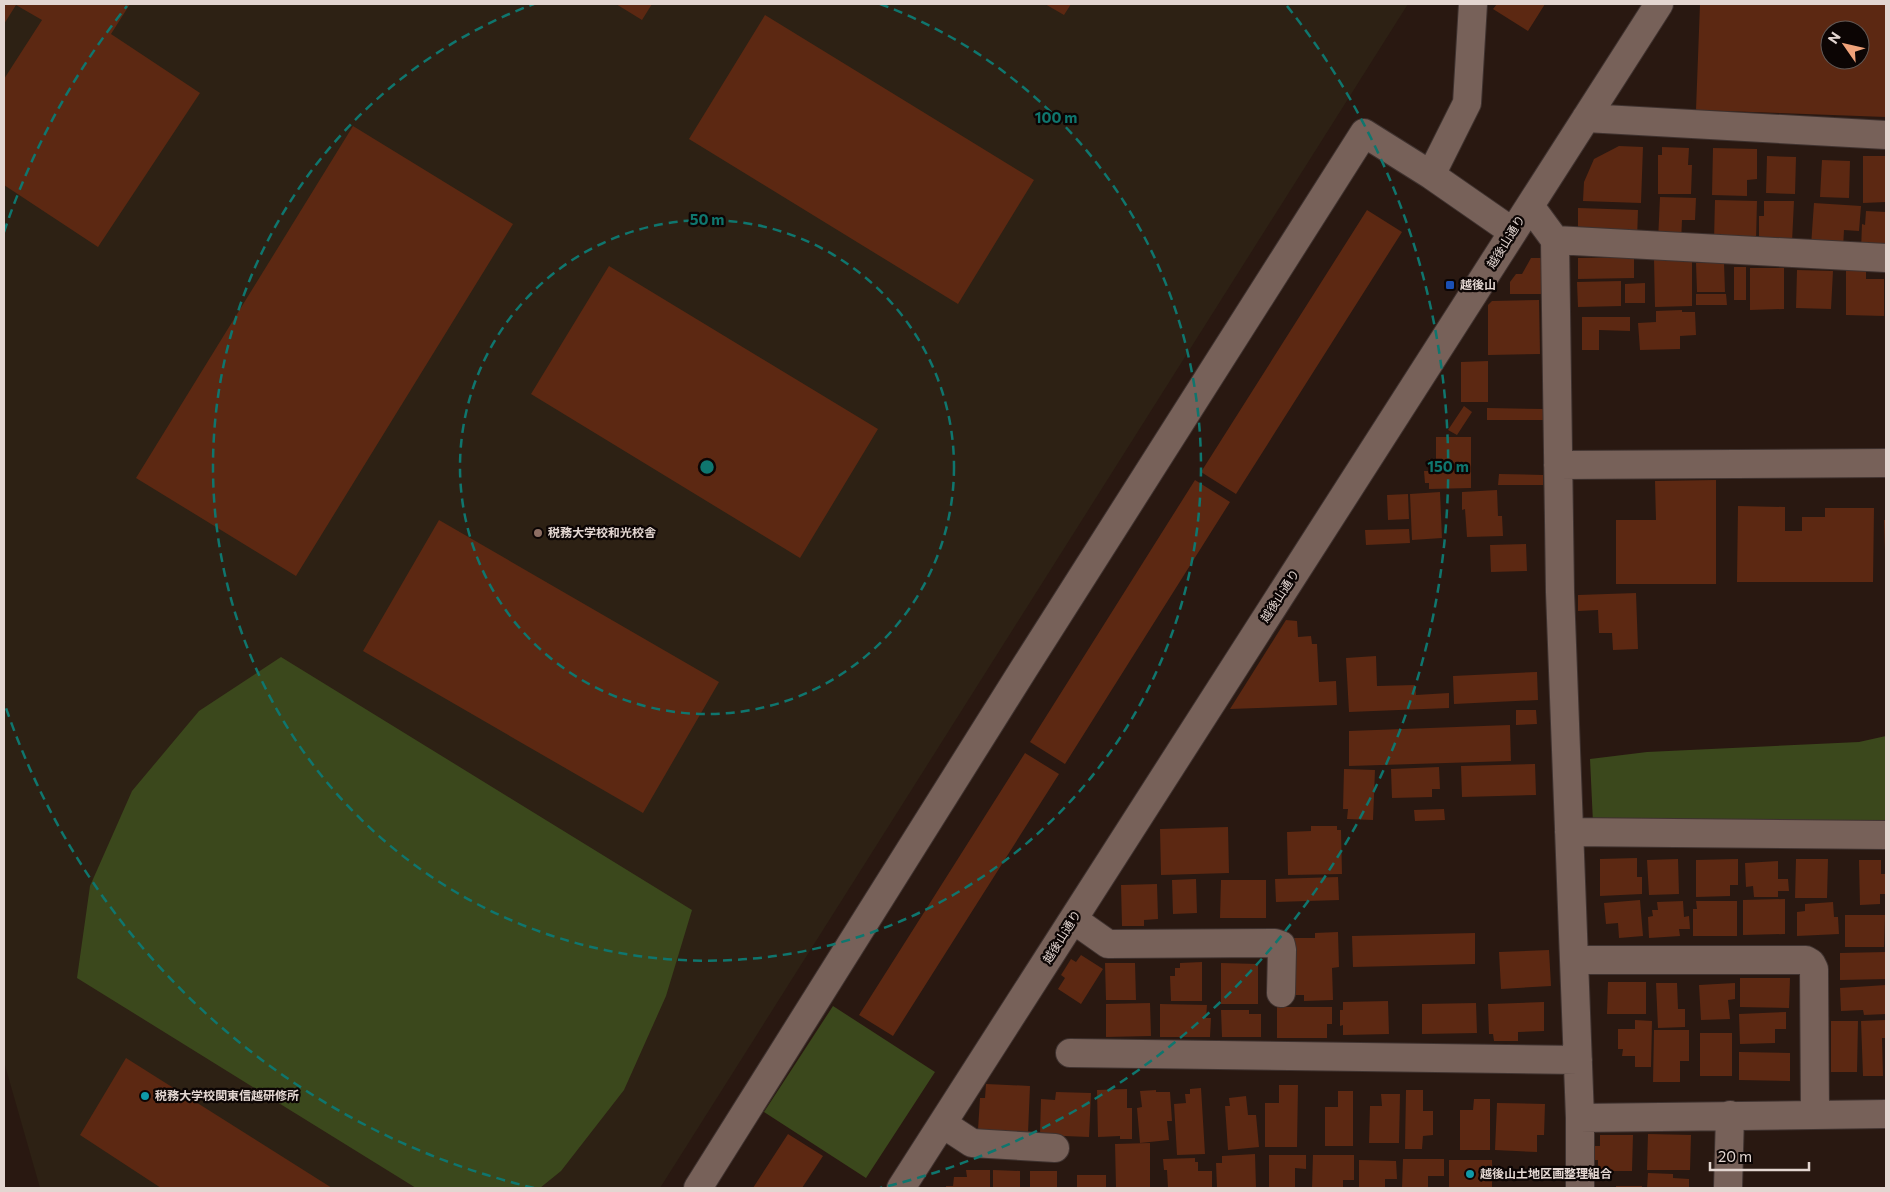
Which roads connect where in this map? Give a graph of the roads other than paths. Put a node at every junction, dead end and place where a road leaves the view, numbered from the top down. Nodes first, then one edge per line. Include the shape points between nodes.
1 (1473, 4) edge
2 (1659, 4) edge
3 (1586, 118) junction
4 (1886, 135) edge
5 (1431, 175) junction
6 (1530, 206) junction
7 (1513, 232) junction
8 (1556, 240) junction
9 (1886, 258) edge
10 (1886, 463) edge
11 (1558, 465) junction
12 (1569, 832) junction
13 (1886, 834) edge
14 (1074, 920) junction
15 (1574, 960) junction
16 (1281, 994) dead end
17 (1070, 1053) dead end
18 (1578, 1060) junction
19 (1815, 1114) junction
20 (1886, 1114) edge
21 (1730, 1115) junction
22 (1580, 1118) junction
23 (944, 1124) junction
24 (1055, 1148) dead end
25 (698, 1188) edge
26 (901, 1188) edge
27 (1580, 1188) edge
28 (1728, 1188) edge

1 - 5 street via 1467,103
2 - 3 street, 越後山通り
3 - 4 street
3 - 6 street, 越後山通り
5 - 7 street
5 - 25 street via 1364,133
6 - 7 street, 越後山通り
6 - 8 street
7 - 14 street, 越後山通り
8 - 9 street
8 - 11 street
10 - 11 street
11 - 12 street
12 - 13 street
12 - 15 street
14 - 16 street via 1108,944 1281,945
14 - 23 street, 越後山通り
15 - 18 street
15 - 19 street via 1810,962 1814,969
17 - 18 street
18 - 22 street
19 - 20 street
19 - 21 street
21 - 22 street
21 - 28 street
22 - 27 street
23 - 24 street via 972,1142
23 - 26 street, 越後山通り

